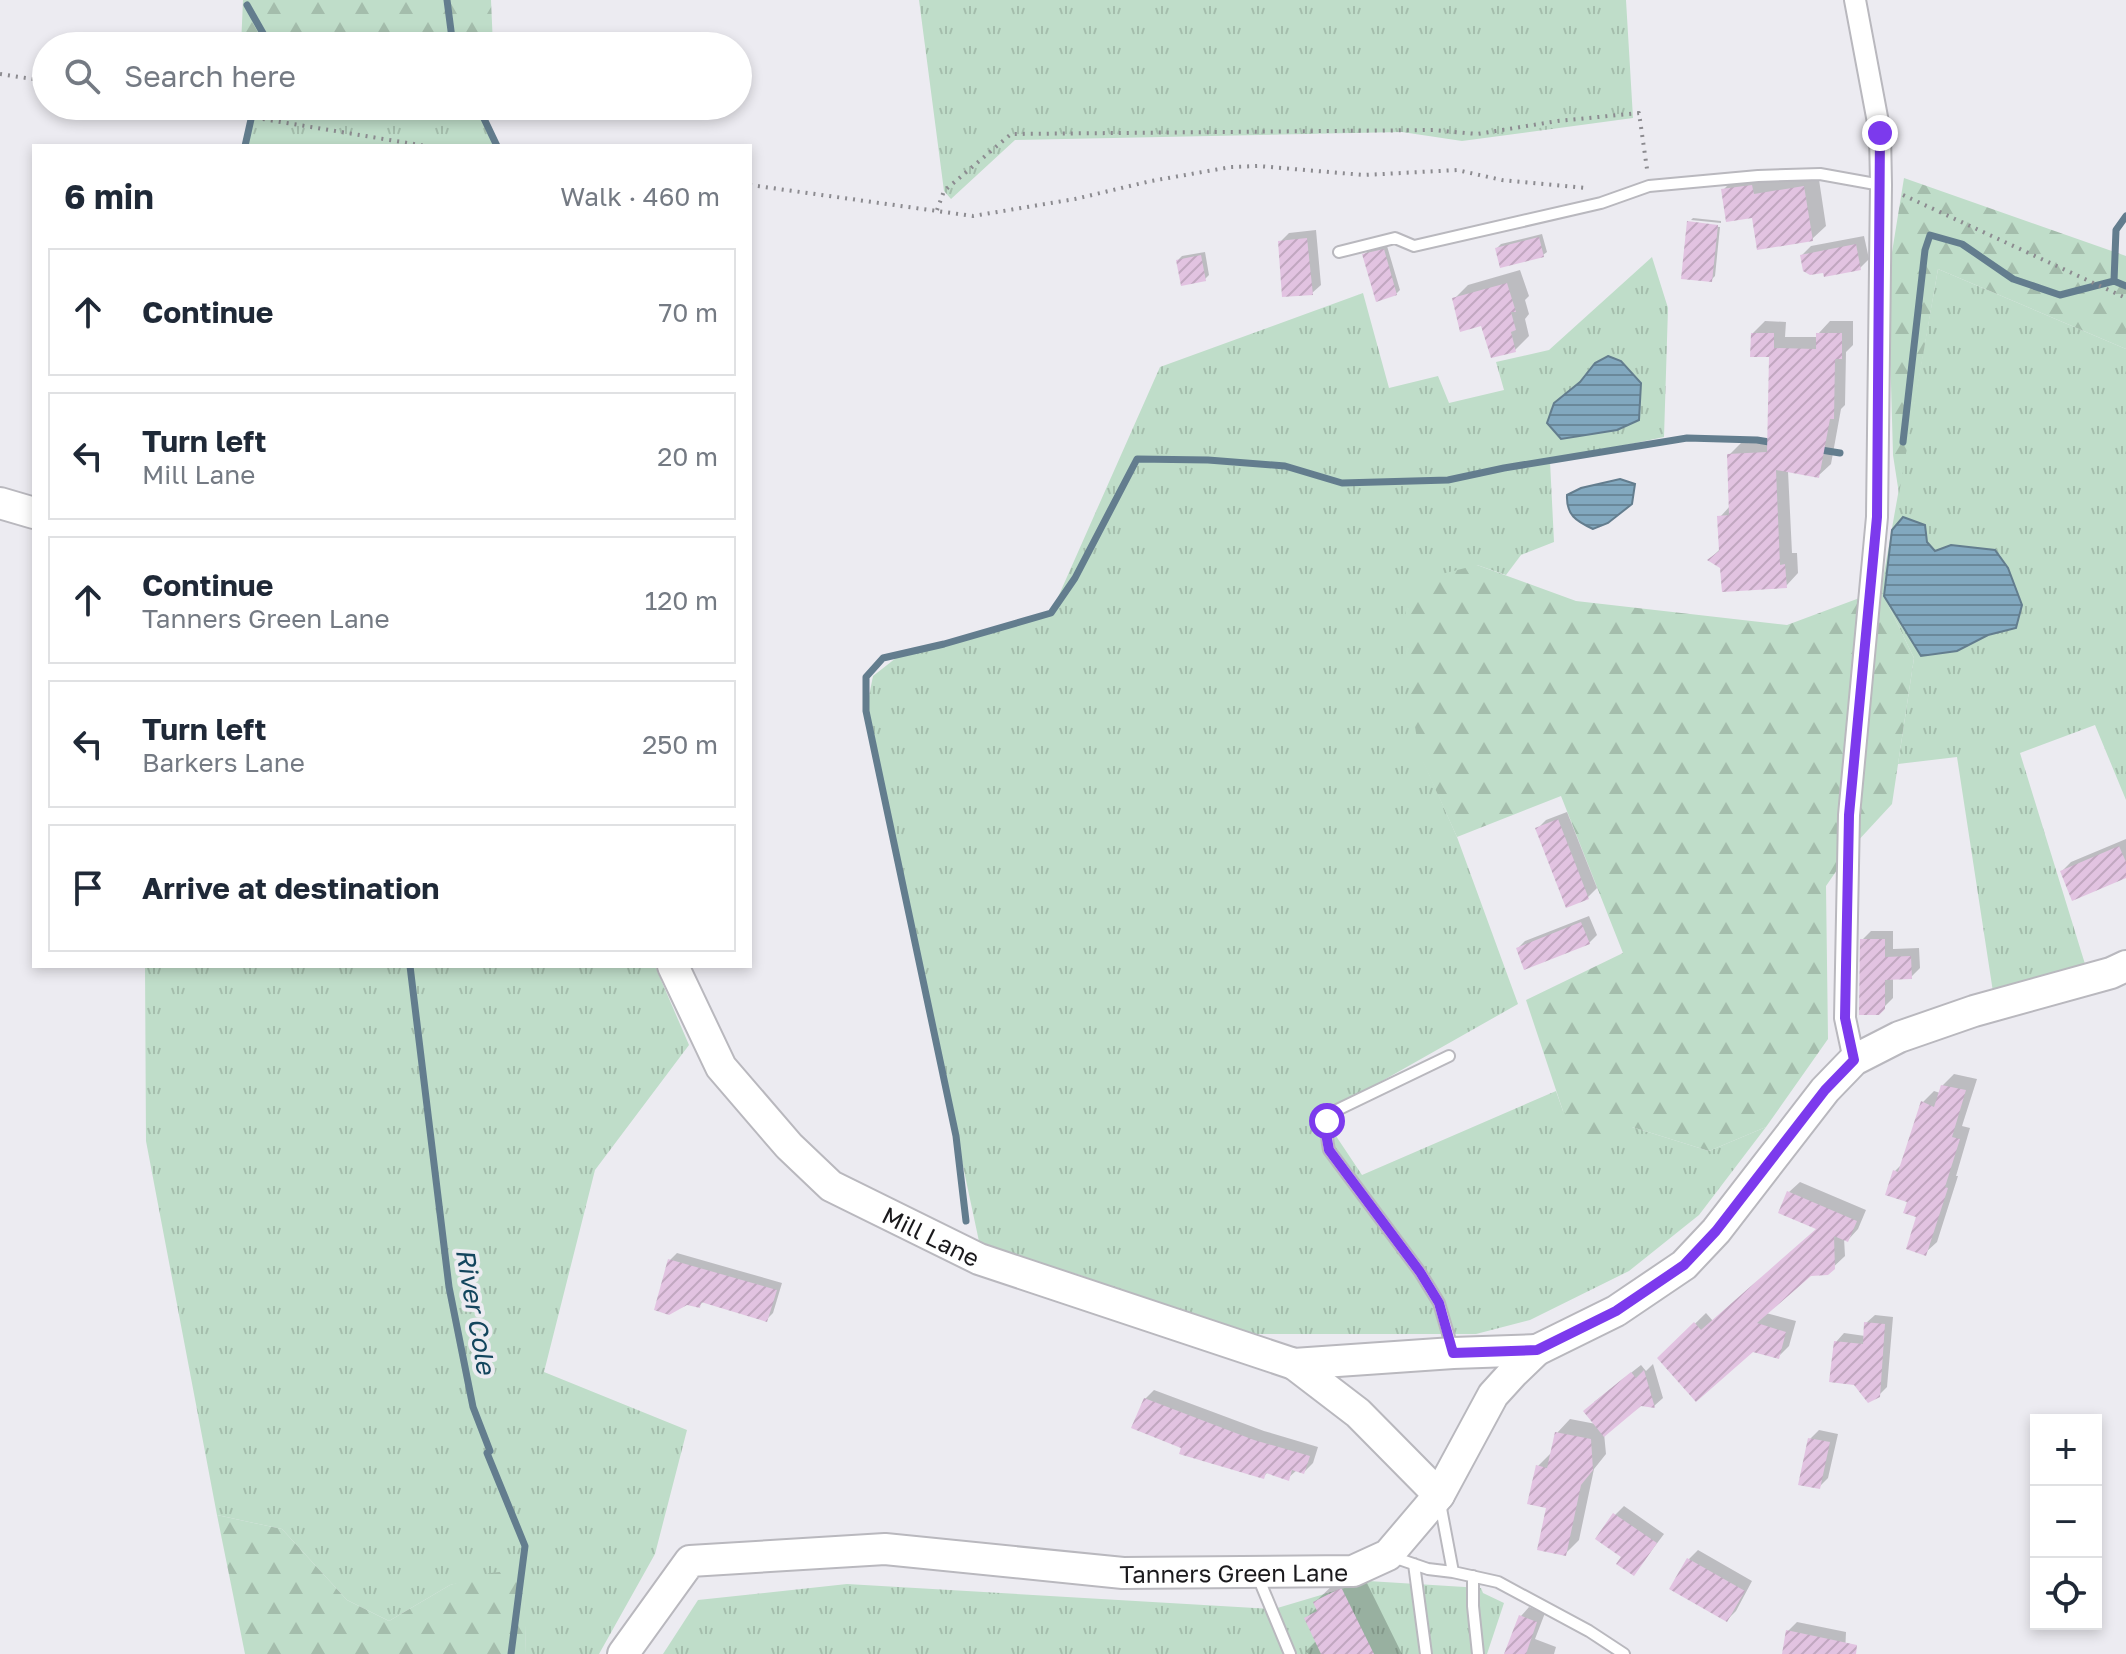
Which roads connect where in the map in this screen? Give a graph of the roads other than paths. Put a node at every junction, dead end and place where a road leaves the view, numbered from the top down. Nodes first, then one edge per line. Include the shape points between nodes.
1 (1855, 0) edge
2 (1881, 185) junction
3 (1339, 252) dead end
4 (0, 503) edge
5 (32, 512) edge
6 (2126, 966) edge
7 (674, 968) edge
8 (1449, 1056) dead end
9 (1854, 1060) junction
10 (1537, 1350) junction
11 (1453, 1353) junction
12 (1294, 1364) junction
13 (1439, 1495) junction
14 (1401, 1560) junction
15 (1256, 1572) junction
16 (1453, 1572) junction
17 (1473, 1576) junction
18 (623, 1654) edge
19 (1290, 1654) edge
20 (1426, 1654) edge
21 (1478, 1654) edge
22 (1624, 1654) edge

1 - 2 street via 1880,133
2 - 3 lane via 1820,174 1649,186 1601,203 1414,246 1395,238
2 - 9 street via 1877,517 1849,815 1845,1018
4 - 5 street
6 - 9 street, Tanners Green Lane via 1974,1011 1899,1037
7 - 12 street, Mill Lane via 721,1067 831,1186 979,1259
8 - 11 lane via 1335,1111 1325,1128 1329,1150 1439,1303
9 - 10 street, Tanners Green Lane via 1684,1265 1616,1311
10 - 11 street, Mill Lane
10 - 13 street, Tanners Green Lane via 1493,1395
11 - 12 street, Mill Lane
12 - 13 street, Mill Lane via 1358,1413
13 - 14 street, Tanners Green Lane
13 - 16 lane
14 - 15 street, Tanners Green Lane via 1353,1571
14 - 16 lane
14 - 20 lane
15 - 18 street, Tanners Green Lane via 1123,1573 885,1549 690,1561
15 - 19 lane
16 - 17 lane
17 - 21 lane
17 - 22 lane via 1498,1582

